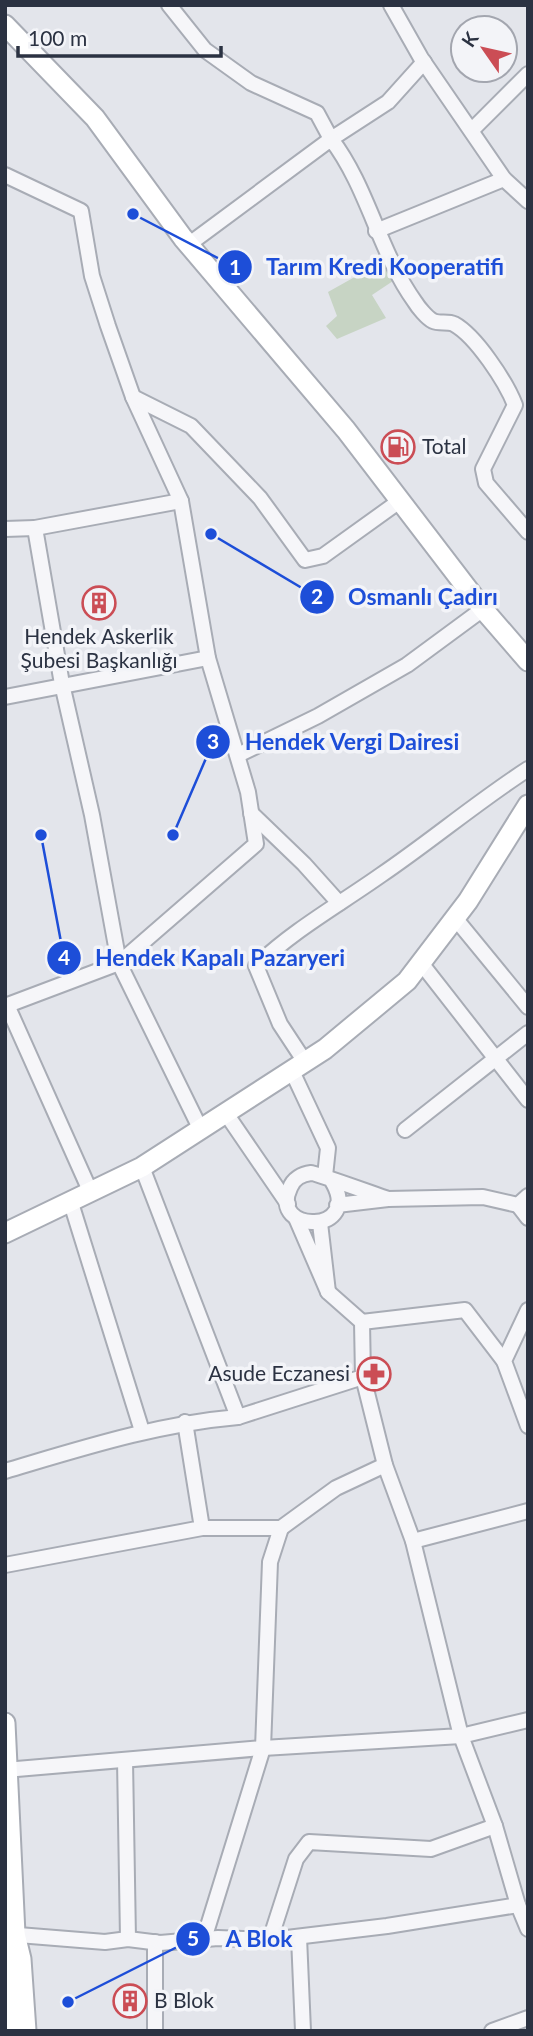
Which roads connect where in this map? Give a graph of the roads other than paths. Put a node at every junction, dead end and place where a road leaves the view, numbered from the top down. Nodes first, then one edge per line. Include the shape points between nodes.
1 (169, 5) edge
2 (391, 5) edge
3 (5, 25) edge
4 (424, 62) junction
5 (528, 74) edge
6 (472, 130) junction
7 (331, 139) junction
8 (5, 175) edge
9 (504, 179) junction
10 (528, 201) edge
11 (376, 231) junction
12 (188, 245) junction
13 (133, 397) junction
14 (401, 500) junction
15 (181, 501) junction
16 (35, 527) junction
17 (5, 529) edge
18 (528, 532) edge
19 (483, 609) junction
20 (208, 658) junction
21 (528, 661) edge
22 (62, 684) junction
23 (5, 697) edge
24 (238, 755) junction
25 (528, 769) edge
26 (528, 805) edge
27 (251, 813) junction
28 (339, 903) junction
29 (455, 918) junction
30 (421, 962) junction
31 (119, 963) junction
32 (6, 1006) edge
33 (528, 1007) edge
34 (528, 1033) edge
35 (494, 1056) junction
36 (298, 1065) junction
37 (528, 1100) edge
38 (225, 1112) junction
39 (200, 1128) junction
40 (405, 1130) dead end
41 (142, 1167) junction
42 (328, 1179) junction
43 (91, 1193) junction
44 (387, 1199) junction
45 (523, 1200) edge
46 (71, 1203) junction
47 (288, 1204) junction
48 (337, 1205) junction
49 (296, 1218) junction
50 (528, 1218) edge
51 (320, 1223) junction
52 (5, 1233) edge
53 (328, 1292) junction
54 (528, 1310) edge
55 (362, 1322) junction
56 (505, 1361) junction
57 (363, 1377) junction
58 (238, 1418) junction
59 (185, 1422) junction
60 (528, 1426) edge
61 (142, 1431) junction
62 (384, 1465) junction
63 (5, 1471) edge
64 (528, 1511) edge
65 (202, 1528) junction
66 (281, 1528) junction
67 (413, 1542) junction
68 (5, 1565) edge
69 (528, 1720) edge
70 (5, 1723) edge
71 (461, 1736) junction
72 (262, 1748) junction
73 (125, 1760) junction
74 (6, 1770) edge
75 (495, 1826) junction
76 (517, 1905) junction
77 (528, 1929) edge
78 (10, 1934) edge
79 (299, 1937) junction
80 (128, 1939) junction
81 (204, 1939) junction
82 (270, 1940) junction
83 (155, 1942) junction
84 (528, 2018) edge
85 (8, 2031) edge
86 (26, 2031) edge
87 (155, 2031) edge
88 (303, 2031) edge
89 (492, 2031) edge

1 - 7 street via 205,50 250,83 317,113
2 - 4 street
3 - 12 main road via 95,118
4 - 6 street
4 - 7 street via 388,102
5 - 6 street
6 - 9 street
7 - 11 street
7 - 12 street
8 - 13 street via 81,211 92,276
9 - 10 street
9 - 11 street
11 - 18 street via 415,302 433,321 454,324 508,387 515,405 483,470 486,483
12 - 14 main road
13 - 14 street via 191,426 260,498 305,560 323,556
13 - 15 street
14 - 19 main road
15 - 16 street
15 - 20 street
16 - 17 street
16 - 22 street
19 - 21 main road
19 - 24 street via 407,665
20 - 22 street
20 - 24 street
22 - 23 street
22 - 31 street
24 - 27 street
25 - 28 street
26 - 29 main road
27 - 28 street
27 - 31 street via 256,844
28 - 36 street via 289,935 256,966
29 - 30 main road
29 - 33 street
30 - 35 street
30 - 36 main road via 407,981
31 - 32 street
31 - 39 street
32 - 43 street
34 - 35 street
35 - 37 street
35 - 40 street
36 - 38 main road
36 - 42 street via 328,1148
38 - 39 main road
38 - 47 street
39 - 41 main road
41 - 43 main road
41 - 58 street
42 - 44 street
42 - 47 street via 317,1173 300,1176 289,1188
42 - 48 street via 336,1189
43 - 46 main road
44 - 45 street
44 - 48 street
45 - 50 street
46 - 52 main road
46 - 61 street
47 - 49 street
48 - 51 street
49 - 51 street
49 - 53 street
51 - 53 street
53 - 55 street
54 - 56 street
55 - 56 street via 465,1310
55 - 57 street
56 - 60 street
57 - 58 street
57 - 62 street
58 - 59 street
59 - 61 street
59 - 65 street
61 - 63 street
62 - 66 street via 336,1488
62 - 67 street
64 - 67 street
65 - 66 street
65 - 68 street
66 - 72 street via 270,1562
67 - 71 street
69 - 71 street
70 - 74 main road
71 - 72 street
71 - 75 street
72 - 73 street
72 - 81 street
73 - 74 street
73 - 80 street
74 - 78 main road
75 - 76 street
75 - 82 street via 431,1849 309,1842 296,1859
76 - 77 street
76 - 79 street
78 - 80 street via 105,1942
78 - 85 main road via 5,1959
78 - 86 main road via 21,1959
79 - 82 street
79 - 88 street
80 - 83 street
81 - 82 street
81 - 83 street
83 - 87 street
84 - 89 street

